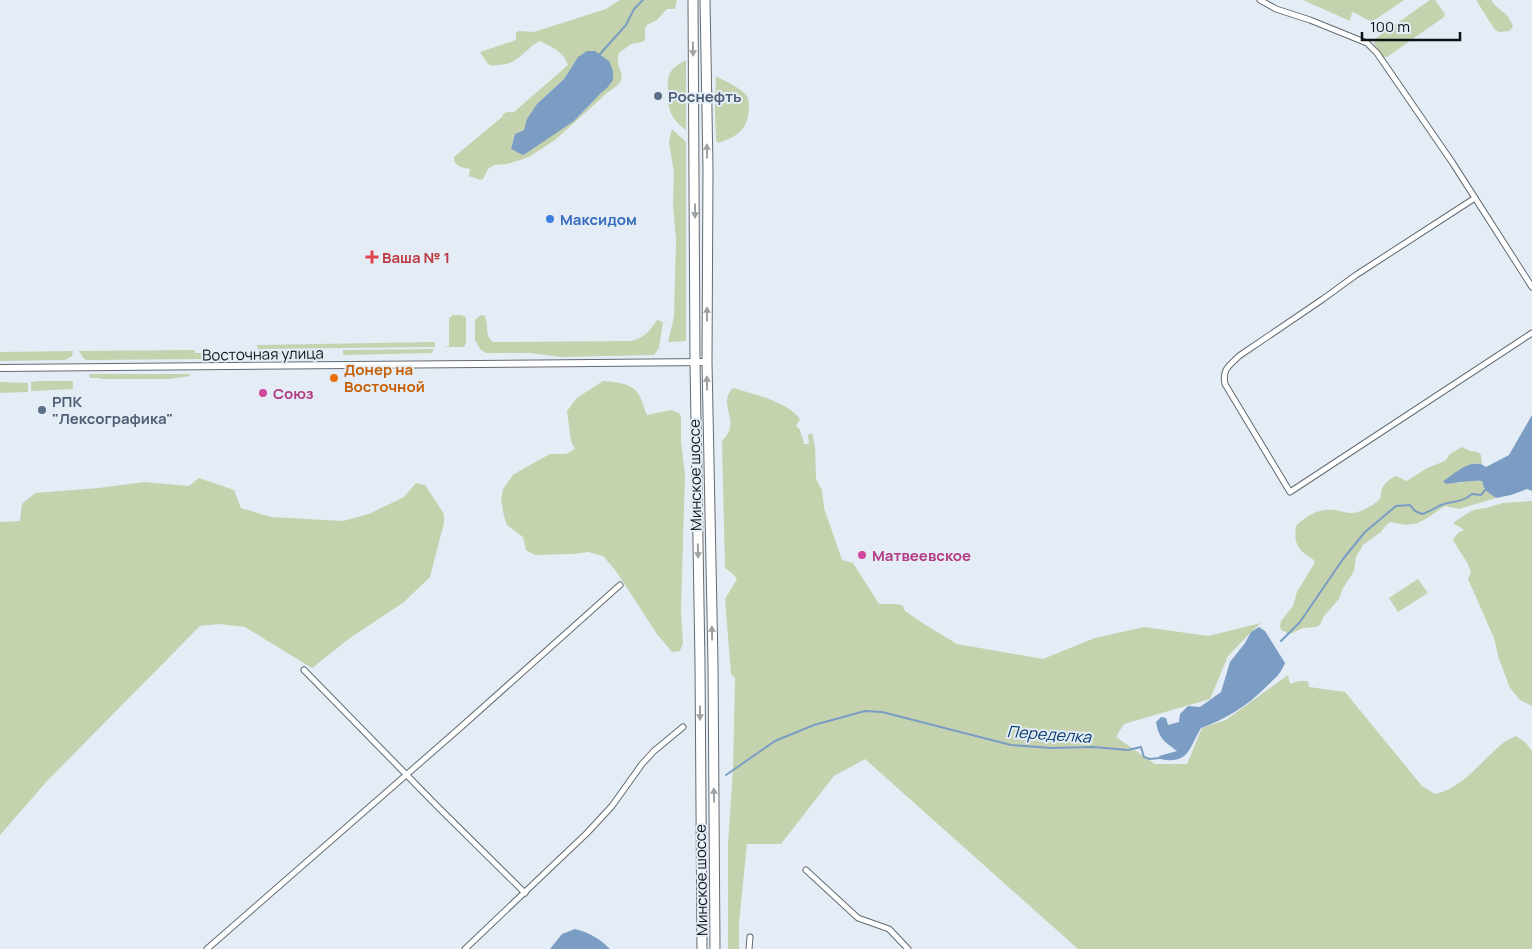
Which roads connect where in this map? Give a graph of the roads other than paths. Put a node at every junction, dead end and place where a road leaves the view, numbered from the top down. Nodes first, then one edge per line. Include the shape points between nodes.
1 (692, 0) edge
2 (706, 0) edge
3 (1260, 0) edge
4 (1475, 198) junction
5 (1532, 287) edge
6 (1532, 333) edge
7 (695, 362) junction
8 (707, 362) junction
9 (0, 368) edge
10 (620, 586) dead end
11 (304, 670) dead end
12 (683, 727) dead end
13 (407, 775) junction
14 (806, 870) dead end
15 (525, 893) junction
16 (750, 937) dead end
17 (207, 949) edge
18 (466, 949) edge
19 (702, 949) edge
20 (715, 949) edge
21 (750, 949) edge
22 (908, 949) edge

1 -> 7 highway, Минское шоссе
8 -> 2 highway, Минское шоссе
3 - 4 street via 1367,43
4 - 5 street
4 - 6 street via 1239,356 1227,368 1225,384 1290,492
7 - 8 street, Восточная улица
7 - 9 street, Восточная улица
7 -> 19 highway, Минское шоссе
20 -> 8 highway, Минское шоссе
10 - 13 street
11 - 13 street
12 - 15 street via 654,751 599,821
13 - 15 street
13 - 17 street
14 - 22 street via 858,918 889,929
15 - 18 street
16 - 21 street

